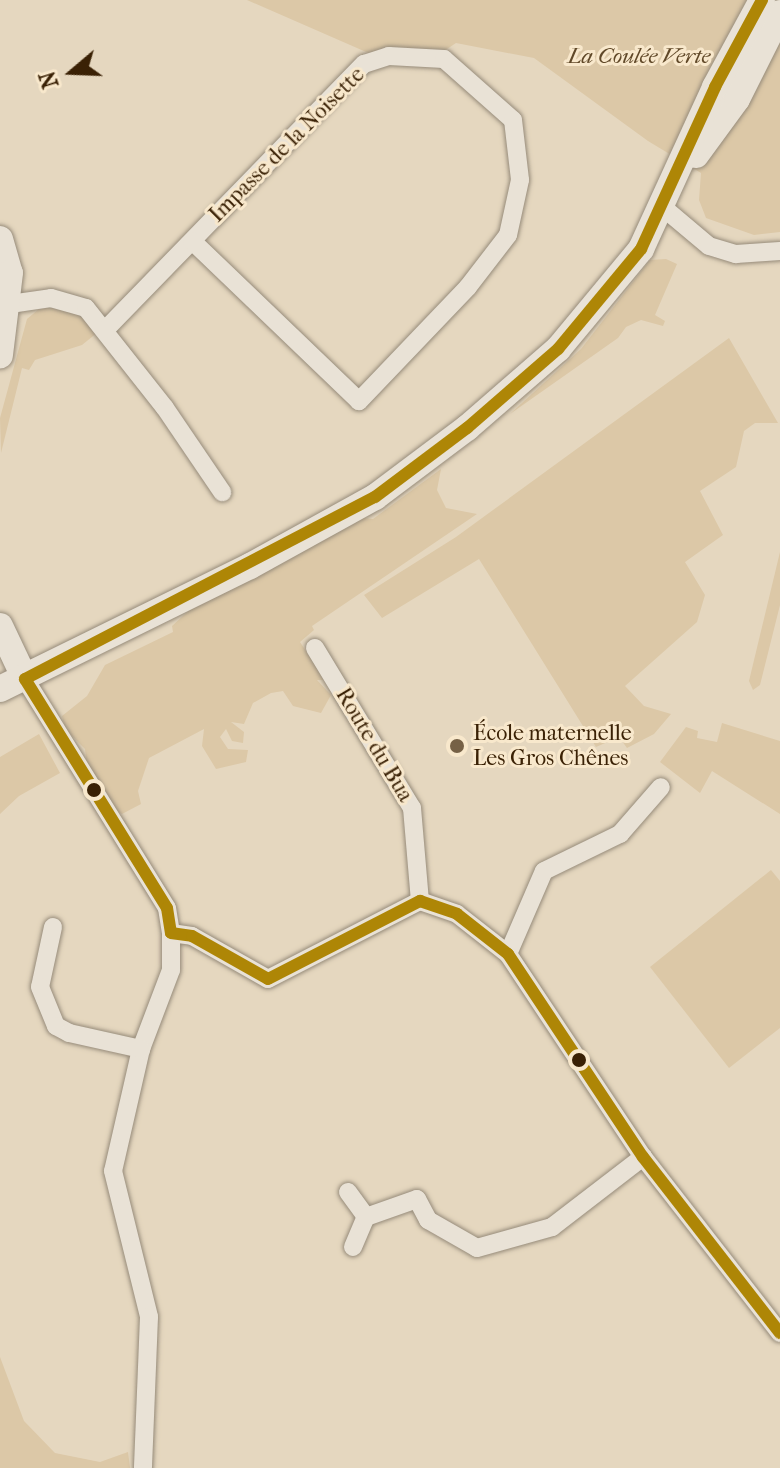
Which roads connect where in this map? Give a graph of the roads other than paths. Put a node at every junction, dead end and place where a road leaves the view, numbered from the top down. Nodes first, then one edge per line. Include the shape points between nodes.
1 (762, 0) edge
2 (780, 13) edge
3 (726, 93) junction
4 (659, 204) junction
5 (0, 239) edge
6 (192, 241) junction
7 (780, 251) edge
8 (10, 304) junction
9 (106, 329) junction
10 (0, 355) edge
11 (222, 492) dead end
12 (0, 626) edge
13 (315, 648) dead end
14 (25, 679) junction
15 (0, 689) edge
16 (661, 787) dead end
17 (420, 901) junction
18 (53, 927) dead end
19 (171, 933) junction
20 (508, 954) junction
21 (141, 1049) junction
22 (643, 1157) junction
23 (348, 1192) dead end
24 (366, 1217) junction
25 (353, 1247) dead end
26 (780, 1333) edge
27 (143, 1468) edge

1 - 3 main road
2 - 3 main road
3 - 4 main road
4 - 7 street via 709,246 736,254
4 - 14 main road via 565,314 521,377 467,428 375,497
5 - 8 main road via 10,273
6 - 6 street, Impasse de la Noisette via 364,64 389,56 444,59 513,120 520,180 508,235 468,287 359,401
6 - 9 street, Impasse de la Noisette
8 - 9 street via 68,299
8 - 10 main road
9 - 11 street
12 - 14 main road
13 - 17 street, Route du Bua via 412,808
14 - 15 main road
14 - 19 street via 167,908
16 - 20 street via 620,834 544,871
17 - 19 street via 268,979 192,936
17 - 20 street via 457,914
18 - 21 street via 40,987 56,1026
19 - 21 street via 171,970
20 - 22 street
21 - 27 street via 113,1171 149,1317
22 - 24 street via 552,1227 477,1248 428,1220 417,1199
22 - 26 street
23 - 24 street
24 - 25 street

